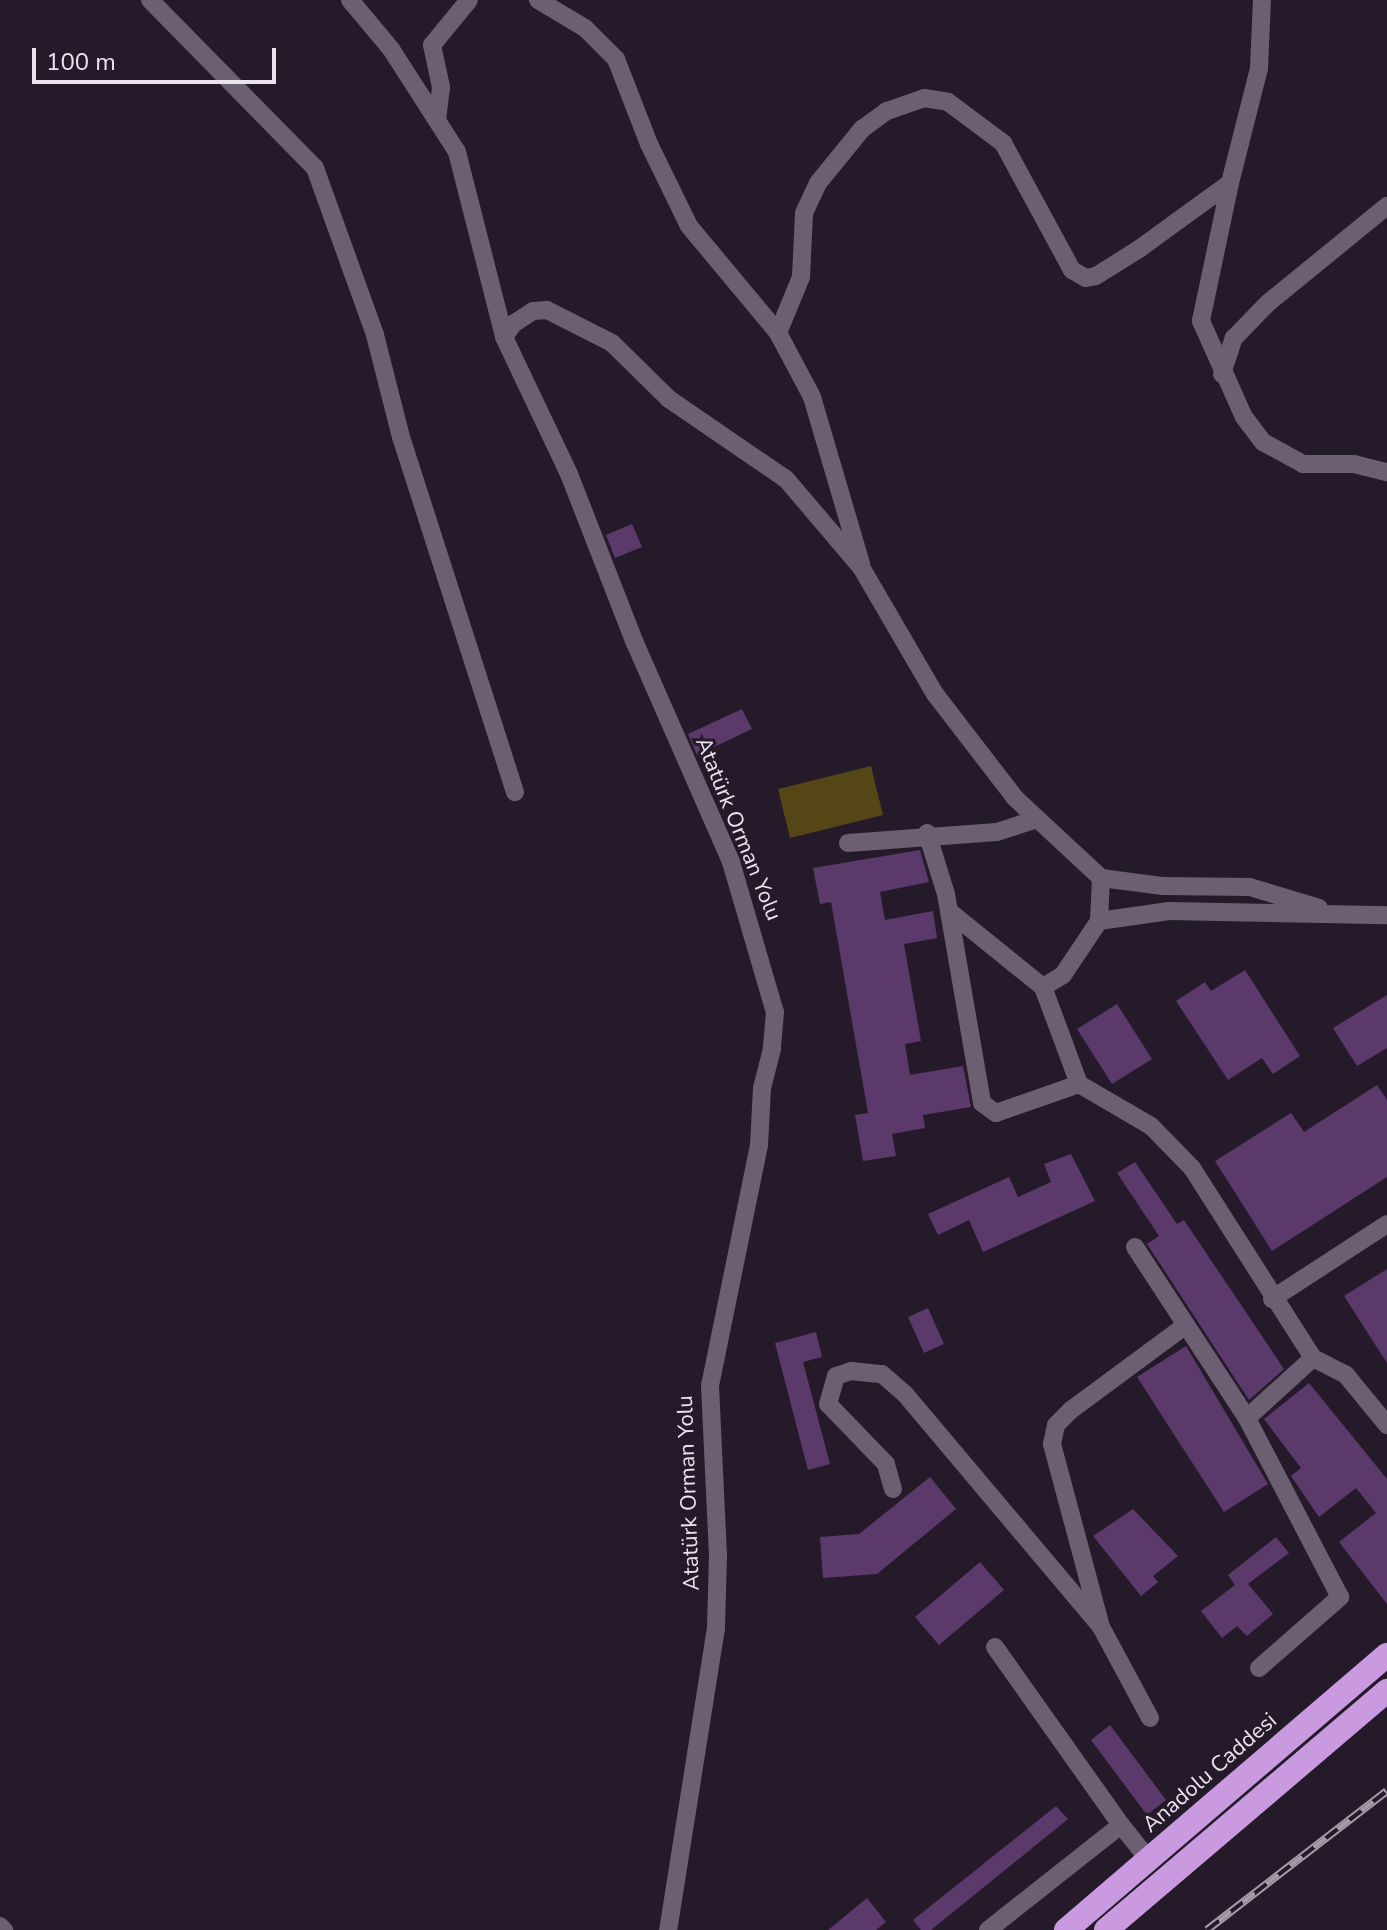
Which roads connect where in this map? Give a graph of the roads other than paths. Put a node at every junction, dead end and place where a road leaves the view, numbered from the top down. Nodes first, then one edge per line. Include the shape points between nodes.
1 (150, 0) edge
2 (350, 0) edge
3 (469, 0) edge
4 (538, 0) edge
5 (1262, 0) edge
6 (437, 120) junction
7 (1230, 183) junction
8 (1387, 206) edge
9 (778, 333) junction
10 (504, 337) junction
11 (1222, 374) junction
12 (1387, 472) edge
13 (861, 567) junction
14 (515, 792) dead end
15 (1035, 820) junction
16 (927, 833) junction
17 (848, 843) dead end
18 (1101, 878) junction
19 (950, 912) junction
20 (1337, 914) junction
21 (1387, 915) edge
22 (1099, 921) junction
23 (1043, 987) junction
24 (1079, 1084) junction
25 (1387, 1224) edge
26 (1135, 1247) dead end
27 (1272, 1299) junction
28 (1186, 1325) junction
29 (1313, 1358) junction
30 (1247, 1418) junction
31 (1387, 1425) edge
32 (893, 1489) dead end
33 (1101, 1627) junction
34 (995, 1647) dead end
35 (1387, 1655) edge
36 (1259, 1668) dead end
37 (1387, 1691) edge
38 (1150, 1718) dead end
39 (1121, 1825) junction
40 (1149, 1860) junction
41 (668, 1930) edge
42 (988, 1930) edge
43 (1066, 1930) edge
44 (1106, 1930) edge

1 - 14 street via 315,168 375,335 401,437
2 - 6 street, Atatürk Orman Yolu via 391,49
3 - 6 street via 432,45 441,87
4 - 9 street via 585,28 616,59 689,226
5 - 7 street via 1259,68
6 - 10 street, Atatürk Orman Yolu via 457,152
7 - 9 street via 1139,249 1086,278 1072,270 1003,143 948,102 924,98 887,111 862,129 818,183 804,213 801,277
7 - 11 street via 1201,321
8 - 11 street via 1268,303 1234,338
9 - 13 street via 812,397
10 - 13 street via 533,311 547,310 612,343 669,399 786,479
10 - 41 street, Atatürk Orman Yolu via 569,474 635,643 731,862 775,1012 759,1145 710,1386 716,1628
11 - 12 street via 1263,442 1303,464 1354,464
13 - 15 street via 935,694
15 - 16 street via 997,832
15 - 18 street
16 - 17 street
16 - 19 street
18 - 20 street via 1163,886 1250,887
18 - 22 street
19 - 23 street
19 - 24 street via 982,1103 996,1113
20 - 21 street
20 - 22 street via 1169,911
22 - 23 street via 1063,975
23 - 24 street
24 - 27 street via 1151,1126 1192,1168
25 - 27 street
26 - 28 street
27 - 29 street
28 - 30 street
28 - 33 street via 1056,1425 1052,1444
29 - 30 street
29 - 31 street via 1346,1375
30 - 36 street via 1340,1597
32 - 33 street via 886,1464 828,1404 836,1376 851,1371 882,1374 905,1394
33 - 38 street
34 - 39 street
35 - 40 highway, Anadolu Caddesi
37 - 44 highway
39 - 40 street
39 - 42 street
40 - 43 highway, Anadolu Caddesi

